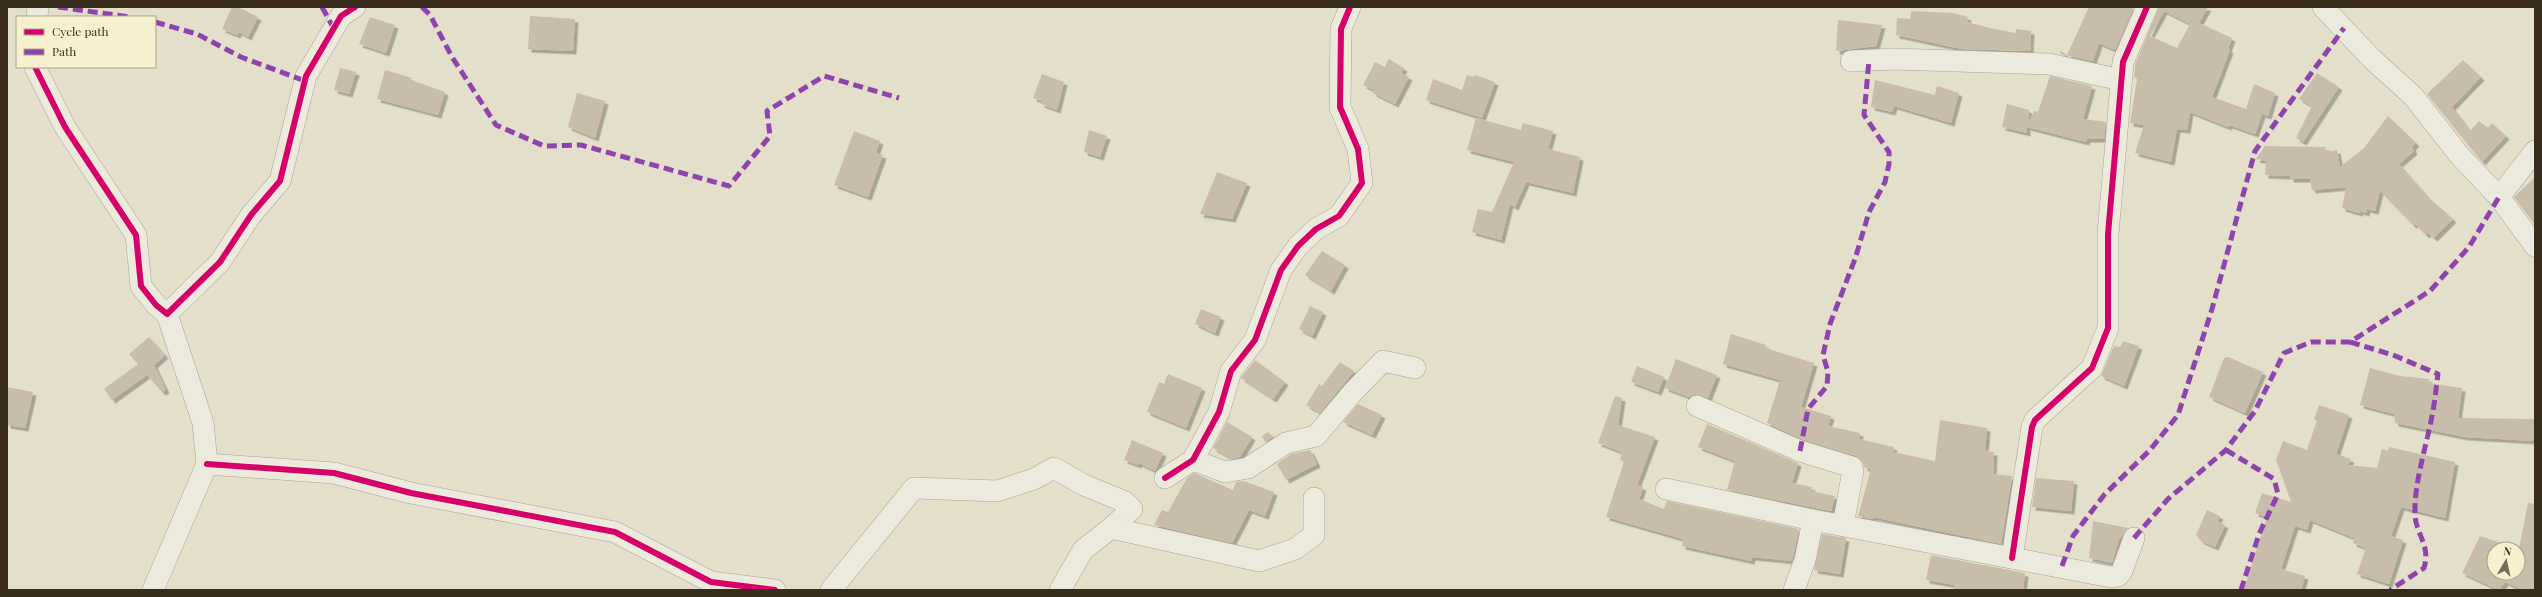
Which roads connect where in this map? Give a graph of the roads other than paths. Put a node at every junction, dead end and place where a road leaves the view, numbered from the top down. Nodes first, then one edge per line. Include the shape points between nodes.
1 (355, 7) edge
2 (1350, 7) edge
3 (2147, 7) edge
4 (2323, 7) edge
5 (1851, 61) dead end
6 (36, 68) edge
7 (2121, 80) junction
8 (2535, 151) edge
9 (2499, 197) junction
10 (2535, 246) edge
11 (167, 314) junction
12 (1416, 368) dead end
13 (1697, 406) dead end
14 (1193, 460) junction
15 (207, 464) junction
16 (1165, 478) dead end
17 (1666, 489) dead end
18 (1314, 498) dead end
19 (1813, 520) junction
20 (1843, 525) junction
21 (1111, 528) junction
22 (2134, 538) dead end
23 (2012, 558) junction
24 (153, 590) edge
25 (775, 590) edge
26 (831, 590) edge
27 (1060, 590) edge
28 (1794, 590) edge

1 - 11 street via 341,16 306,76 280,181 251,216 220,262
2 - 14 street via 1341,29 1340,107 1358,149 1362,183 1340,216 1316,229 1298,246 1280,270 1255,340 1231,371 1219,412
3 - 7 street via 2123,62
4 - 9 street via 2371,58 2414,96 2460,156
5 - 7 street via 1893,59 2049,64
6 - 11 street via 66,127 136,236 141,286
7 - 23 street via 2108,234 2108,328 2092,368 2035,420 2032,427
8 - 9 street
9 - 10 street
11 - 15 street via 203,423
12 - 14 street via 1383,361 1316,436 1286,443 1248,468 1225,472
13 - 20 street via 1800,451 1852,467
14 - 16 street
15 - 24 street
15 - 25 street via 334,473 411,494 615,532 711,582
17 - 19 street
18 - 21 street via 1314,535 1295,549 1259,561
19 - 20 street
19 - 28 street via 1805,560
20 - 23 street
21 - 26 street via 1132,509 1125,502 1084,485 1054,468 1034,479 997,491 914,488
21 - 27 street via 1083,550
22 - 23 street via 2118,576

